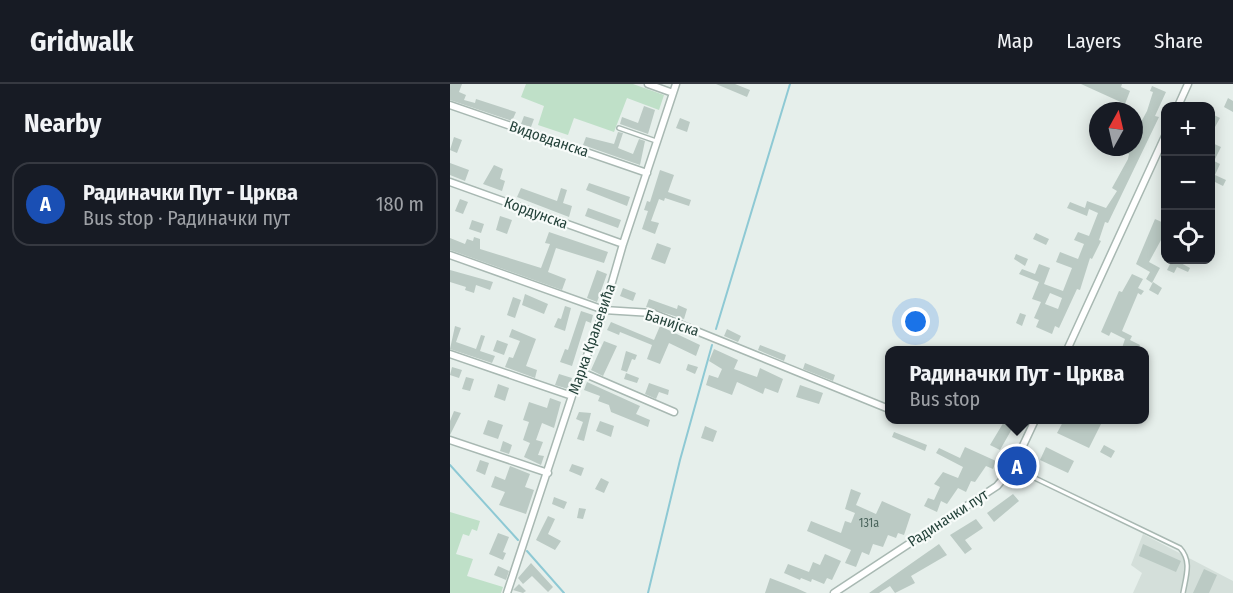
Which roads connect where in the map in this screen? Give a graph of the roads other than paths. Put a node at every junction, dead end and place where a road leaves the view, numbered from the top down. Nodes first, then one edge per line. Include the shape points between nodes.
1 (648, 84) edge
2 (676, 84) edge
3 (1188, 84) edge
4 (673, 93) junction
5 (1180, 102) edge
6 (450, 105) edge
7 (619, 128) dead end
8 (658, 141) junction
9 (1161, 145) edge
10 (647, 173) junction
11 (450, 182) edge
12 (623, 244) junction
13 (450, 255) edge
14 (604, 310) junction
15 (1069, 346) edge
16 (450, 354) edge
17 (581, 372) junction
18 (572, 396) junction
19 (885, 407) edge
20 (674, 412) dead end
21 (1033, 424) edge
22 (450, 440) edge
23 (1013, 467) junction
24 (548, 473) junction
25 (507, 593) edge
26 (834, 593) edge
27 (1183, 593) edge

1 - 4 street
2 - 4 street, Марка Краљевића
3 - 5 street
4 - 8 street, Марка Краљевића
6 - 10 street, Видовданска
7 - 8 lane
8 - 10 street, Марка Краљевића
9 - 15 street
10 - 12 street, Марка Краљевића
11 - 12 street, Кордунска
12 - 14 street, Марка Краљевића
13 - 14 street, Банијска
14 - 17 street, Марка Краљевића
14 - 19 street, Банијска via 652,313
16 - 18 street
17 - 18 street, Марка Краљевића
17 - 20 street
18 - 24 street, Марка Краљевића
21 - 23 street, Радиначки пут
22 - 24 street
23 - 26 street, Радиначки пут via 997,486
23 - 27 lane via 1180,548 1188,563
24 - 25 street, Марка Краљевића

